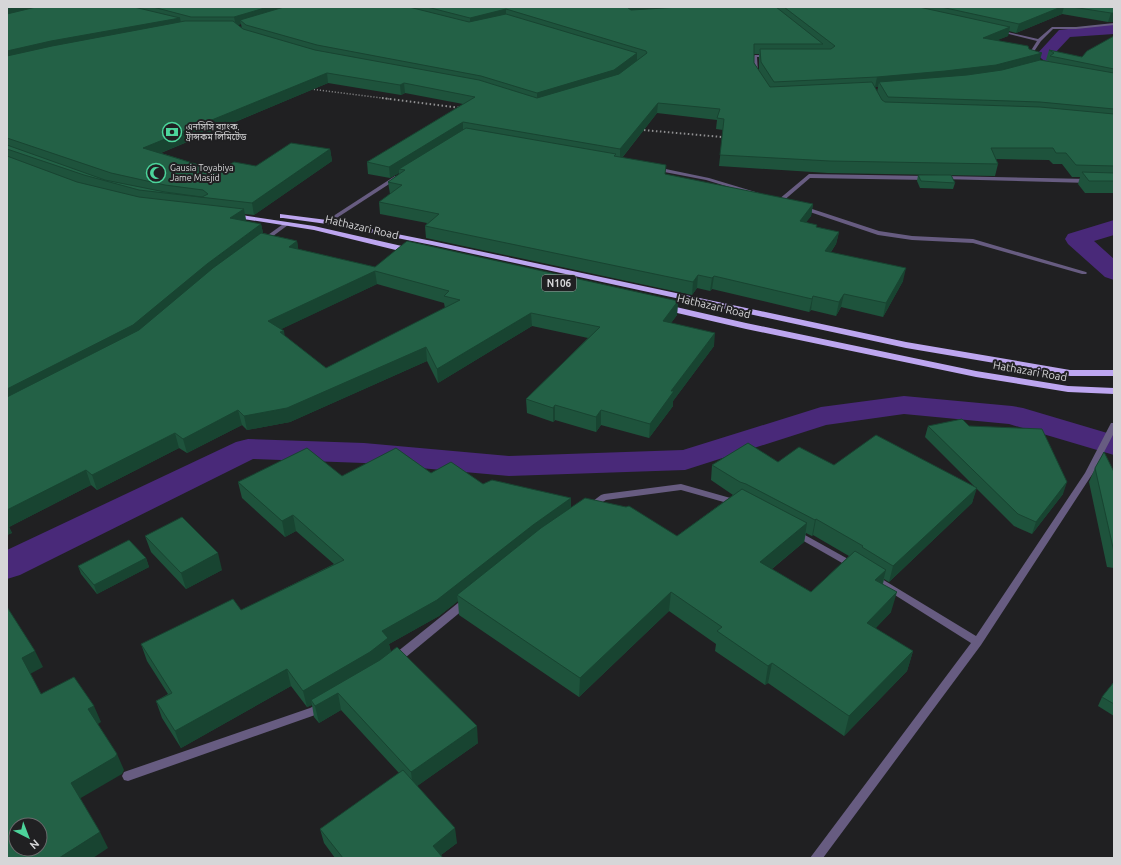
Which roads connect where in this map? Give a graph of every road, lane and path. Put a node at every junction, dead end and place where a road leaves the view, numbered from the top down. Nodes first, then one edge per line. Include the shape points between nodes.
1 (1114, 24) edge
2 (994, 30) edge
3 (1039, 40) junction
4 (770, 56) edge
5 (1036, 59) edge
6 (760, 78) edge
7 (652, 169) edge
8 (406, 172) edge
9 (1098, 181) edge
10 (766, 196) edge
11 (773, 199) edge
12 (780, 201) junction
13 (788, 203) edge
14 (796, 206) edge
15 (327, 222) junction
16 (286, 224) junction
17 (256, 247) edge
18 (419, 252) edge
19 (1084, 273) dead end
20 (655, 305) edge
21 (1114, 373) edge
22 (1114, 392) edge
23 (1114, 425) edge
24 (747, 507) edge
25 (580, 514) edge
26 (789, 529) edge
27 (476, 594) edge
28 (977, 642) junction
29 (390, 664) edge
30 (333, 700) edge
31 (128, 776) dead end
32 (816, 858) edge

1 - 3 street via 1052,28
2 - 3 street
3 - 5 street via 1029,57
4 - 6 street via 755,56 756,72
7 - 10 street via 707,179
8 - 15 street
9 - 12 street via 809,176
11 - 12 street
12 - 13 street
14 - 19 street via 878,233 912,238 973,241
15 - 16 highway, Hathazari Road / N106 via 221,211
15 - 21 highway, Hathazari Road / N106 via 906,345 1070,373
16 - 17 street
16 - 18 highway, Hathazari Road / N106
20 - 22 highway, Hathazari Road via 976,374 1068,389
23 - 28 street via 1089,474
24 - 25 street via 681,488 604,497
26 - 28 street
27 - 29 street
28 - 32 street
30 - 31 street via 314,711

